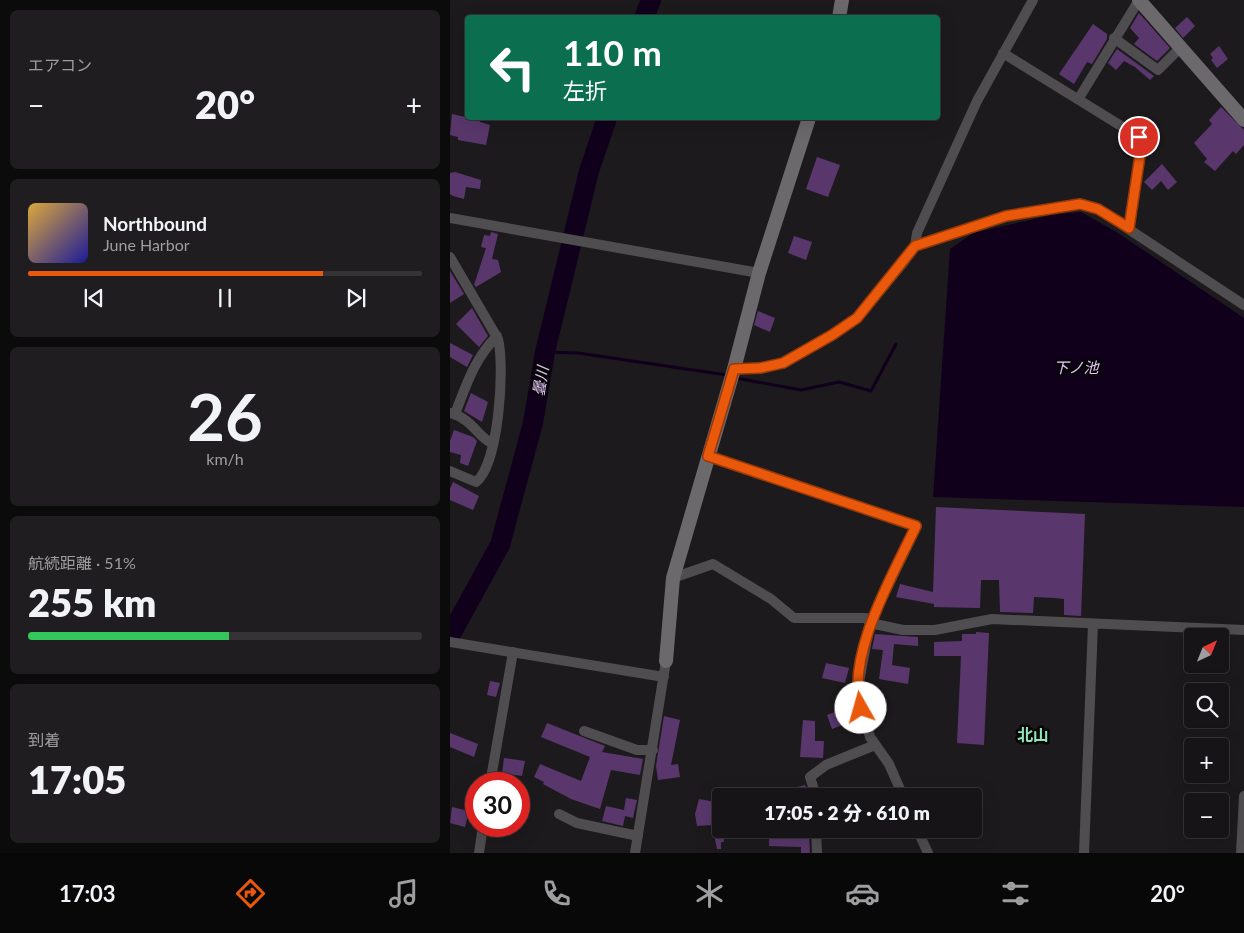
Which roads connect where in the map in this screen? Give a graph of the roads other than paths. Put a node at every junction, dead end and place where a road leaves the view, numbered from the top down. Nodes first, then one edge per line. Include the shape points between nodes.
1 (842, 0) edge
2 (1033, 0) edge
3 (1143, 1) edge
4 (840, 15) edge
5 (1114, 38) junction
6 (1181, 47) junction
7 (1003, 53) junction
8 (1079, 98) junction
9 (808, 120) edge
10 (1244, 120) edge
11 (450, 218) edge
12 (1129, 228) junction
13 (915, 246) junction
14 (450, 257) edge
15 (759, 273) junction
16 (1244, 305) edge
17 (496, 336) junction
18 (734, 369) junction
19 (453, 414) edge
20 (493, 444) junction
21 (708, 456) junction
22 (450, 471) edge
23 (673, 578) junction
24 (870, 622) junction
25 (1093, 624) junction
26 (1244, 630) edge
27 (450, 642) edge
28 (513, 652) junction
29 (666, 661) joint
30 (664, 677) junction
31 (584, 731) dead end
32 (875, 745) junction
33 (653, 750) junction
34 (492, 772) edge
35 (813, 788) edge
36 (900, 788) edge
37 (1244, 796) edge
38 (559, 814) dead end
39 (638, 836) junction
40 (481, 837) edge
41 (816, 838) edge
42 (921, 838) edge
43 (479, 853) edge
44 (635, 853) edge
45 (817, 853) edge
46 (928, 853) edge
47 (1084, 853) edge
48 (1241, 853) edge

1 - 4 street
2 - 7 street
3 - 5 street
3 - 6 street
5 - 6 street via 1158,70
5 - 8 street
6 - 10 street
7 - 8 street
7 - 13 street via 977,101 917,233
8 - 12 street via 1142,142
9 - 15 street
11 - 15 street
12 - 13 street via 1098,209 1080,204 1006,216
12 - 16 street
13 - 18 street via 857,318 832,335 783,363
14 - 17 street
15 - 18 street
17 - 19 street via 478,358
17 - 20 street via 502,353
18 - 21 street
19 - 20 street via 472,424 485,441
20 - 22 street via 489,464 476,482
21 - 23 street
21 - 24 street via 916,526
23 - 24 street via 713,564 771,599 794,618 866,618
23 - 29 street
24 - 25 street via 903,630 935,630 992,619
24 - 32 street via 856,693
25 - 26 street
25 - 47 street
27 - 28 street
28 - 30 street
28 - 34 street
29 - 30 street
30 - 33 street
31 - 33 street via 637,750
32 - 35 street via 826,765 810,777
32 - 36 street via 889,764
33 - 39 street
37 - 48 street
38 - 39 street via 577,823
39 - 44 street
40 - 43 street
41 - 45 street
42 - 46 street

